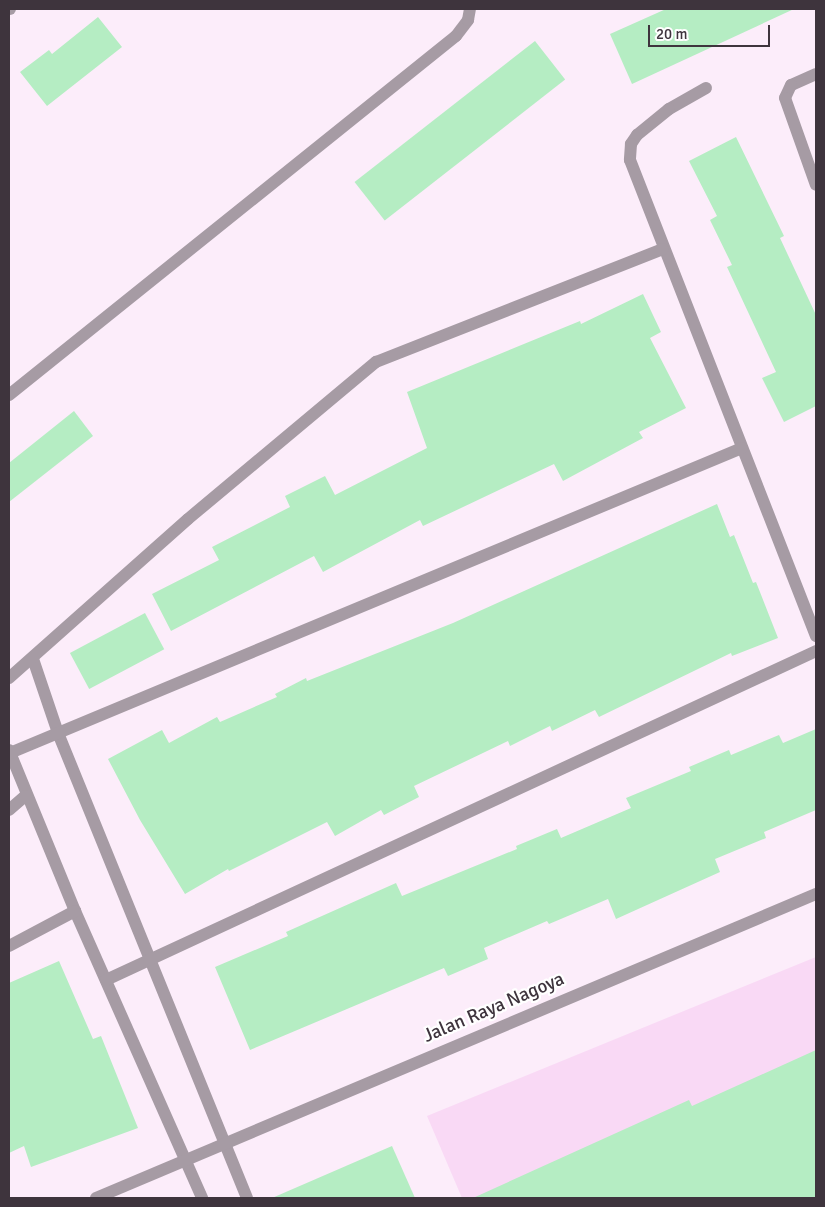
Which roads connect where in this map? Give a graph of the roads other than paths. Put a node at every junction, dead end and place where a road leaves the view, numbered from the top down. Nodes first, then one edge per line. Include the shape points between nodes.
1 (470, 9) edge
2 (816, 74) edge
3 (706, 88) dead end
4 (816, 185) edge
5 (663, 249) junction
6 (9, 395) edge
7 (742, 448) junction
8 (816, 636) edge
9 (816, 651) edge
10 (33, 659) junction
11 (9, 678) edge
12 (58, 732) junction
13 (9, 751) edge
14 (25, 796) junction
15 (9, 810) edge
16 (816, 894) edge
17 (75, 911) junction
18 (9, 946) edge
19 (149, 960) junction
20 (106, 980) junction
21 (223, 1142) junction
22 (186, 1160) junction
23 (96, 1198) edge
24 (202, 1198) edge
25 (247, 1198) edge

1 - 6 street via 468,20 456,36
2 - 4 street via 791,85 784,98
3 - 5 street via 652,122 631,144 632,167
5 - 7 street
5 - 10 street via 376,362 188,519
7 - 8 street
7 - 12 street
9 - 19 street
10 - 11 street
10 - 12 street
12 - 13 street
12 - 19 street
13 - 14 street
14 - 15 street
14 - 17 street
16 - 21 street, Jalan Raya Nagoya
17 - 18 street
17 - 20 street
19 - 20 street
19 - 21 street
20 - 22 street
21 - 22 street, Jalan Raya Nagoya
21 - 25 street
22 - 23 street, Jalan Raya Nagoya
22 - 24 street

